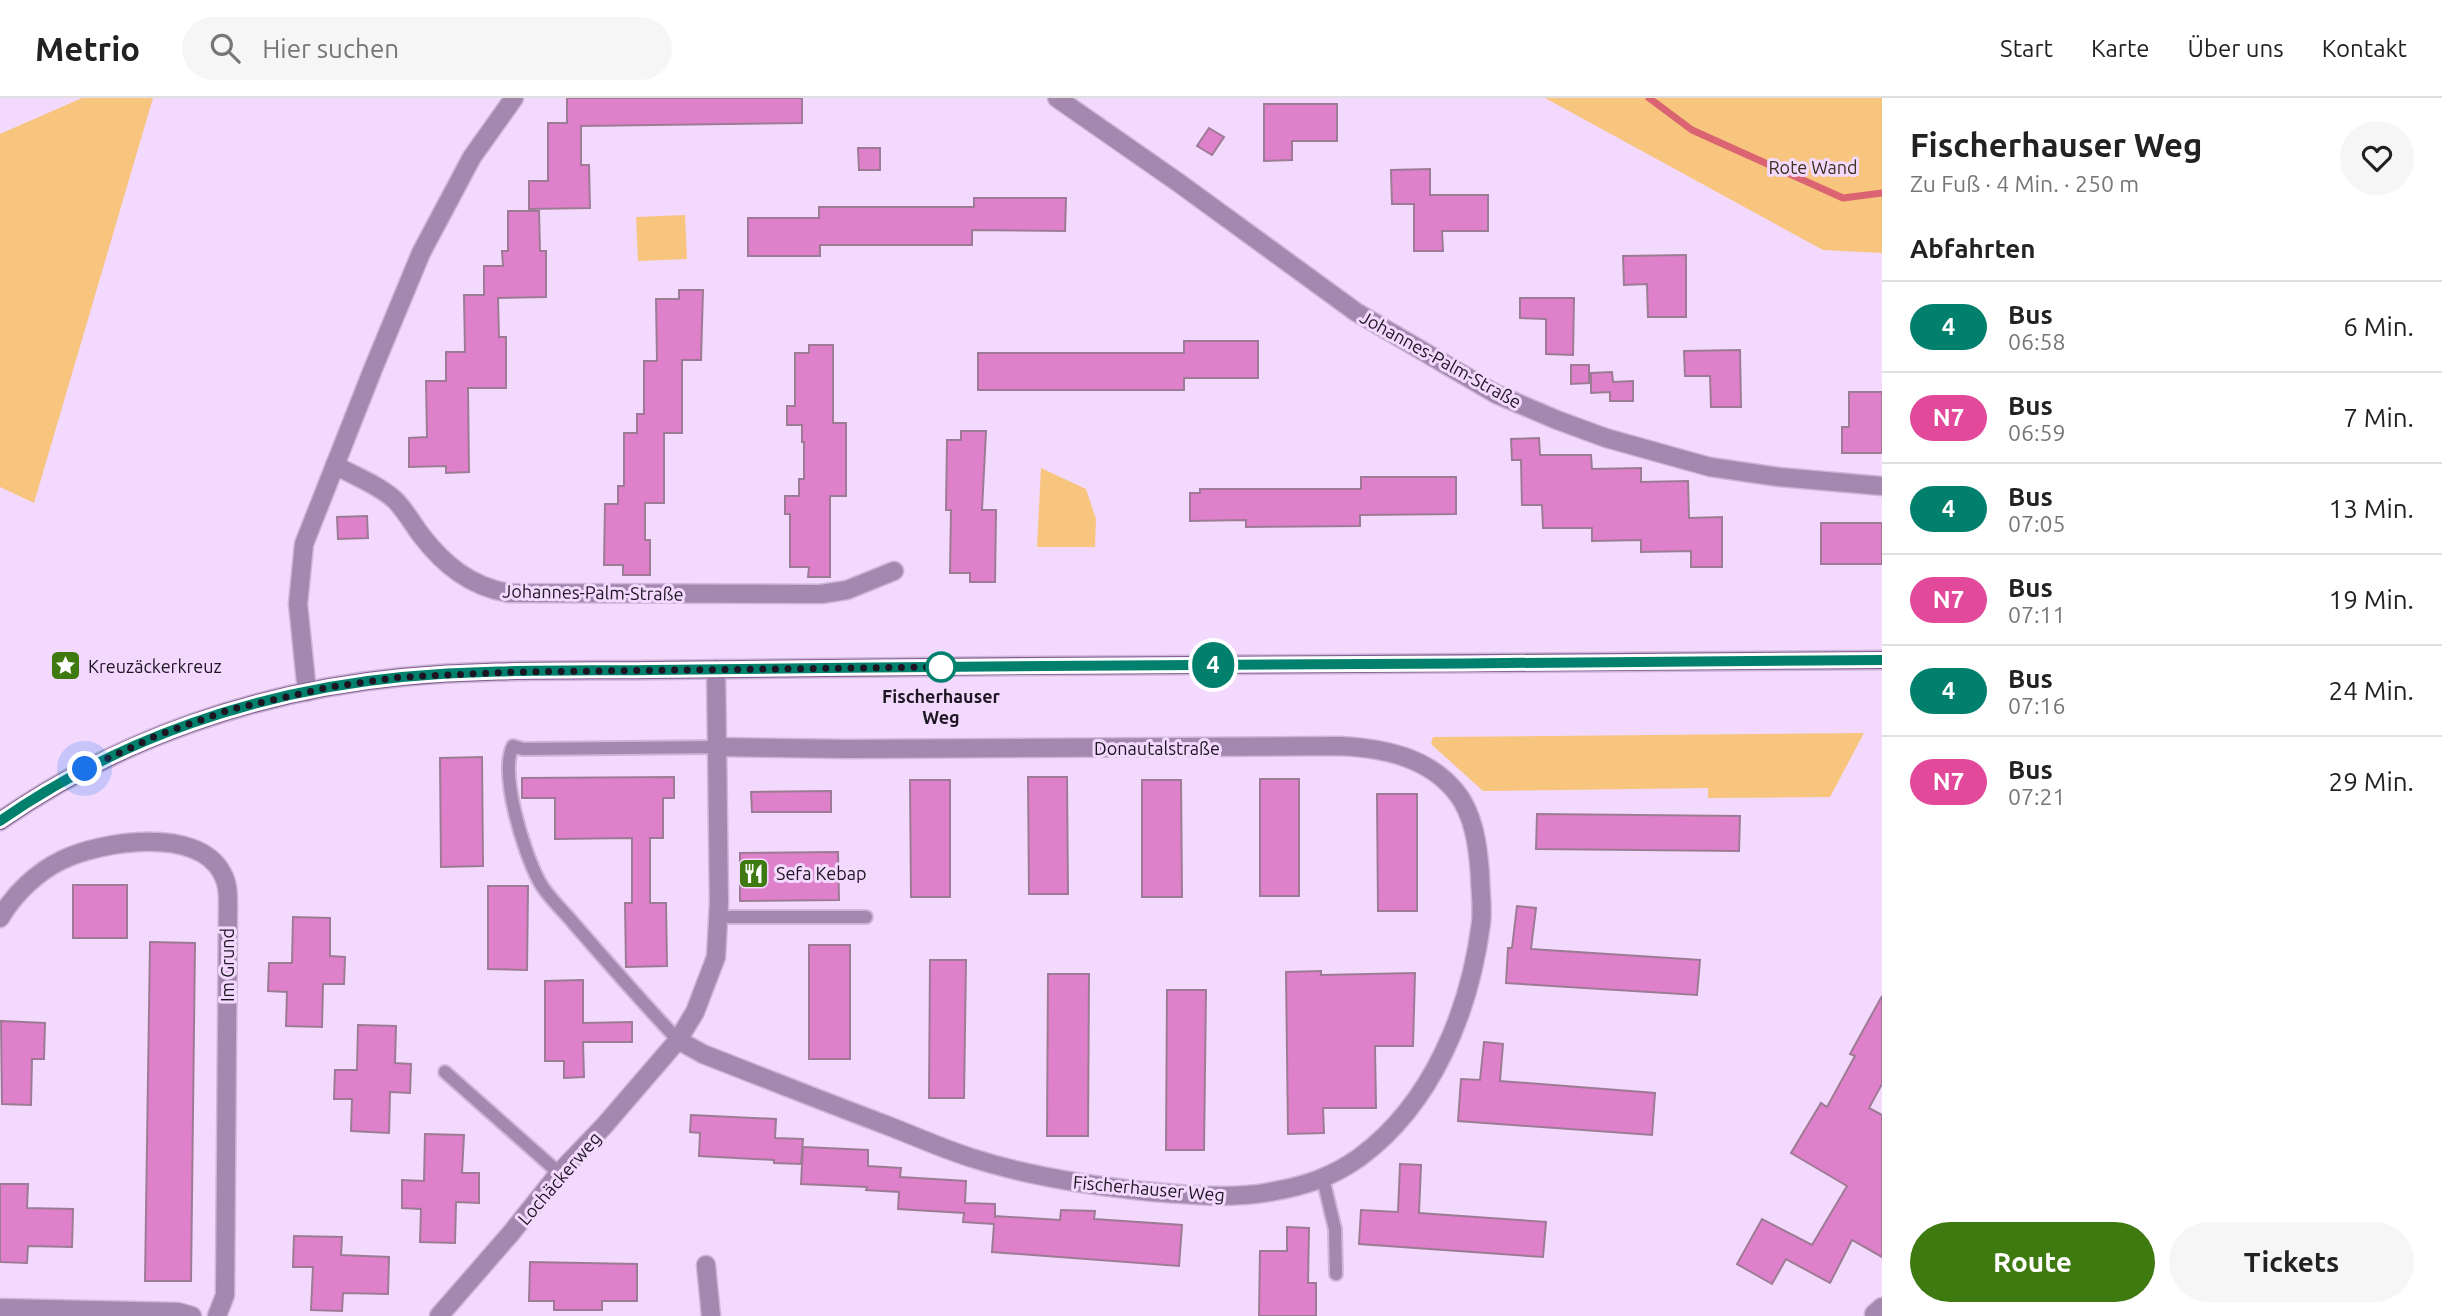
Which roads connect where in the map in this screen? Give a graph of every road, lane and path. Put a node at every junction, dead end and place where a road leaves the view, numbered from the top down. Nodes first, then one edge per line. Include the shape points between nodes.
1 (514, 98) edge
2 (1057, 98) edge
3 (335, 465) junction
4 (1882, 486) edge
5 (894, 572) dead end
6 (1882, 660) edge
7 (716, 669) junction
8 (307, 692) junction
9 (717, 747) junction
10 (0, 821) edge
11 (866, 916) dead end
12 (1482, 916) joint
13 (719, 917) junction
14 (0, 918) edge
15 (678, 1041) junction
16 (445, 1072) dead end
17 (559, 1173) junction
18 (1323, 1179) junction
19 (706, 1265) dead end
20 (1336, 1274) dead end
21 (0, 1308) edge
22 (191, 1316) edge
23 (217, 1316) edge
24 (439, 1316) edge
25 (711, 1316) edge

1 - 3 street via 472,157 421,253
2 - 4 street, Johannes-Palm-Straße via 1356,312 1496,394 1606,438 1710,467
3 - 5 street, Johannes-Palm-Straße via 390,496 432,549 462,576 508,593 821,594
3 - 8 street via 304,544 298,604
6 - 7 main road
7 - 8 main road via 443,674
7 - 9 street
8 - 10 main road via 232,709 158,735 85,769
9 - 12 street, Donautalstraße via 1340,746 1382,750 1426,767 1462,800 1477,845
9 - 13 street
9 - 15 lane, Fischerhauser Weg via 513,746 509,758 516,817 539,881
11 - 13 lane
12 - 18 street, Fischerhauser Weg via 1470,981 1441,1061 1416,1100 1386,1134 1362,1156
13 - 15 street via 716,957 695,1012
14 - 23 street, Im Grund via 13,899 46,870 102,845 180,846 211,859 221,872 228,905 225,1295
15 - 17 street, Lochäckerweg
15 - 18 street, Fischerhauser Weg via 973,1159 1042,1176 1099,1187 1209,1196 1267,1193
16 - 17 lane
17 - 24 street, Lochäckerweg
18 - 20 lane via 1335,1229
19 - 25 street
21 - 22 street

